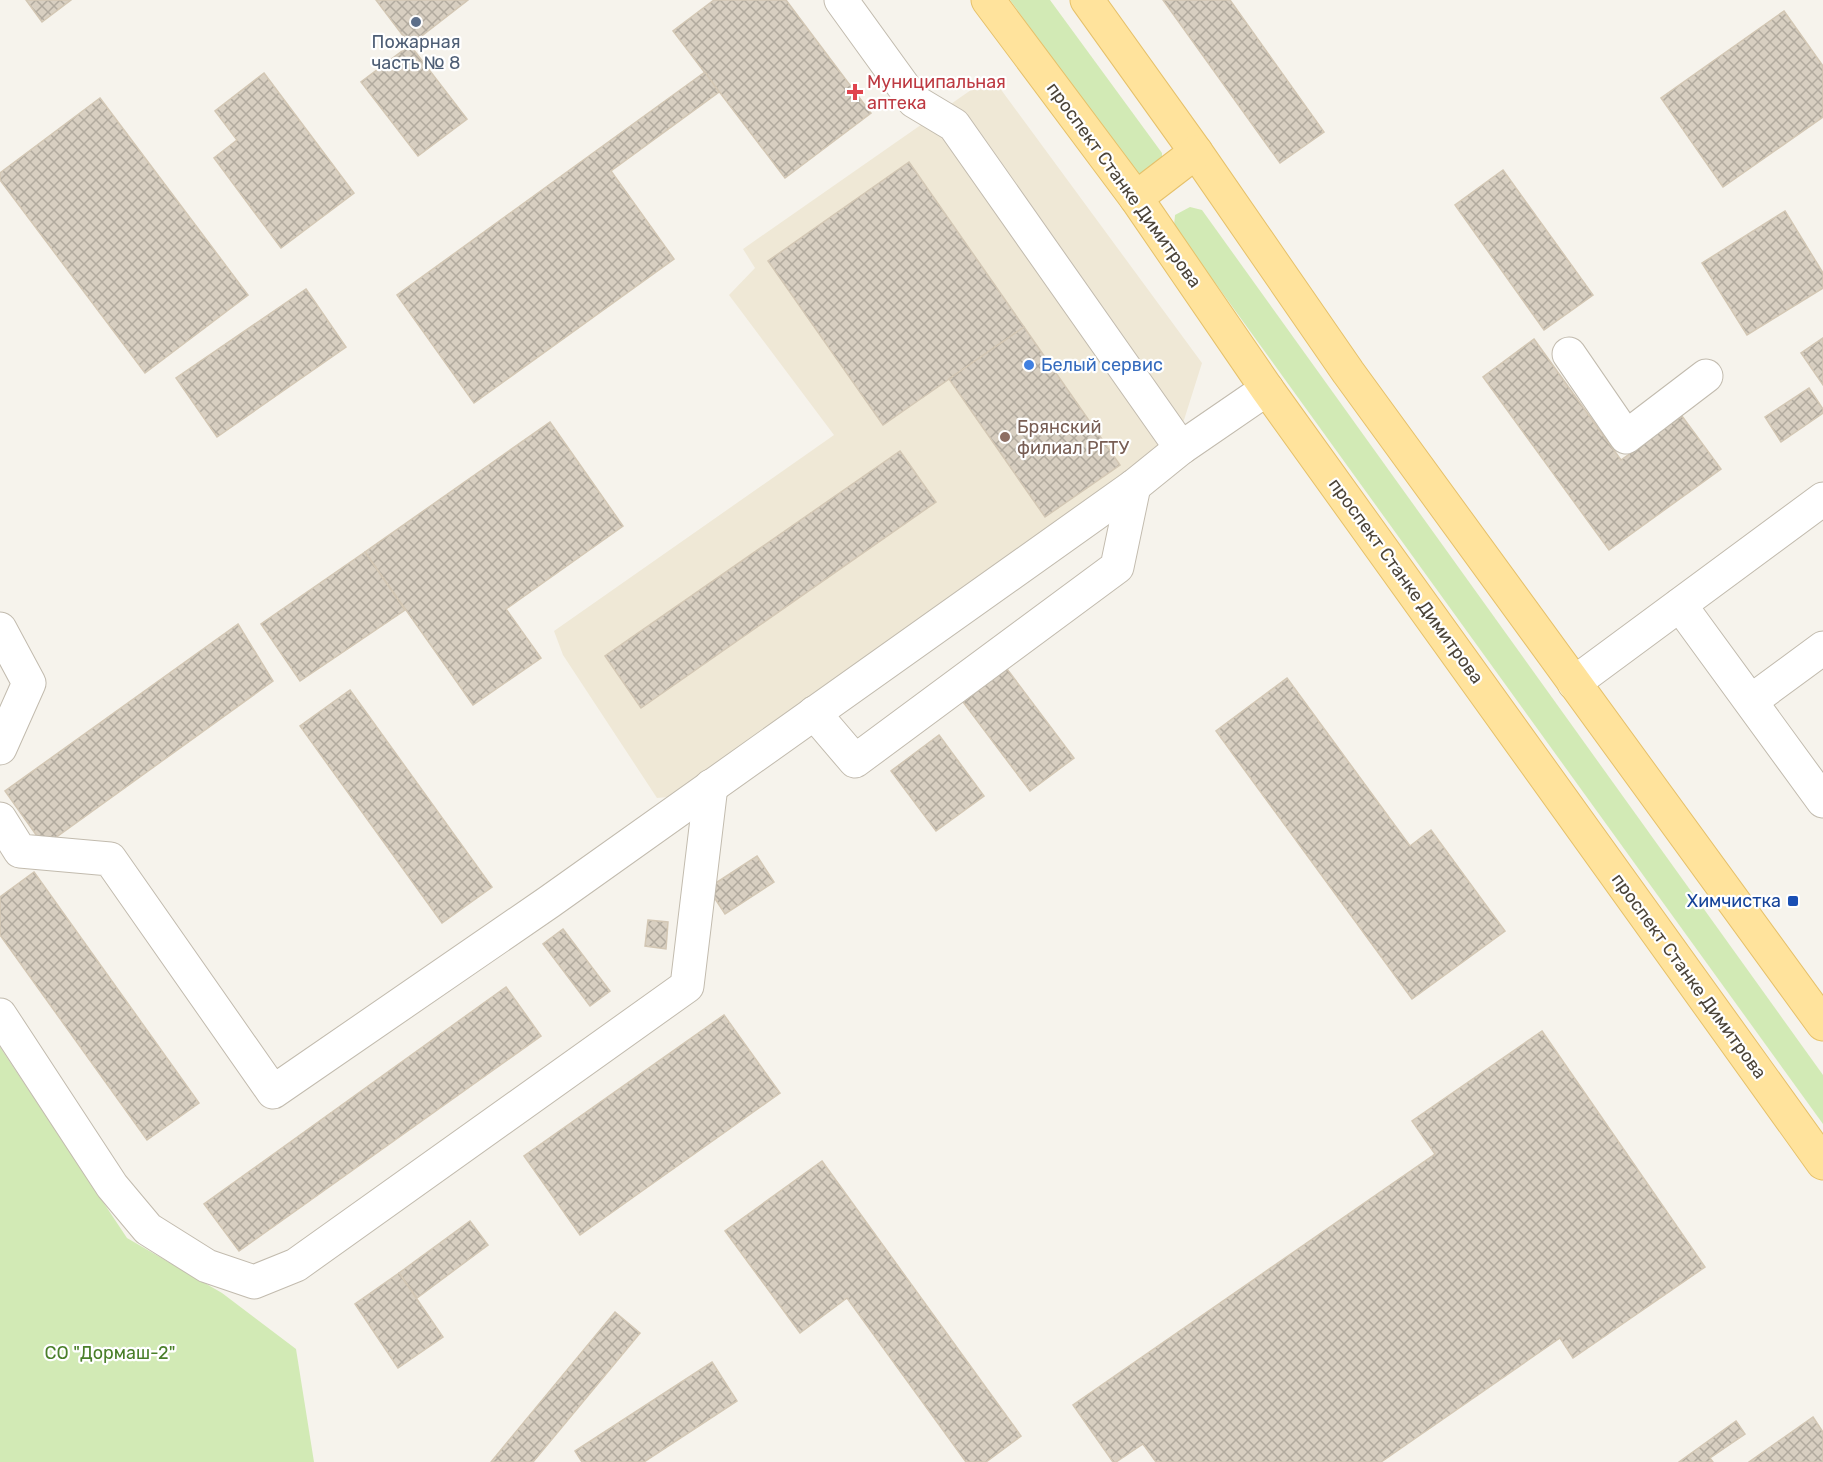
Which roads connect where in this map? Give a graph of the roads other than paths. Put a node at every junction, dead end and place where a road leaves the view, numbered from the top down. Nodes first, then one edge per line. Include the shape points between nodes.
1 (841, 0) edge
2 (988, 0) edge
3 (1087, 0) edge
4 (1197, 152) junction
5 (1136, 198) junction
6 (1569, 354) dead end
7 (1706, 376) dead end
8 (1267, 389) junction
9 (1180, 448) junction
10 (1134, 486) junction
11 (1823, 499) edge
12 (1680, 605) junction
13 (0, 629) edge
14 (1823, 648) edge
15 (1574, 683) junction
16 (1750, 701) junction
17 (814, 713) junction
18 (0, 748) edge
19 (711, 786) junction
20 (1823, 801) edge
21 (0, 819) edge
22 (0, 1015) edge
23 (1823, 1024) edge
24 (1823, 1163) edge

1 - 9 street via 914,101 954,125
2 - 5 main road, проспект Станке Димитрова
3 - 4 main road
4 - 5 main road
4 - 15 main road via 1348,372
5 - 8 main road, проспект Станке Димитрова
6 - 7 street via 1626,436
8 - 9 street
8 - 24 main road, проспект Станке Димитрова
9 - 10 street
10 - 17 street
10 - 17 street via 1117,567 855,761
11 - 12 street
12 - 15 street
12 - 16 street
13 - 18 street via 29,683
14 - 16 street
15 - 23 main road
16 - 20 street
17 - 19 street
19 - 21 street via 273,1092 110,859 20,851
19 - 22 street via 687,986 297,1265 254,1282 207,1266 148,1229 112,1186

